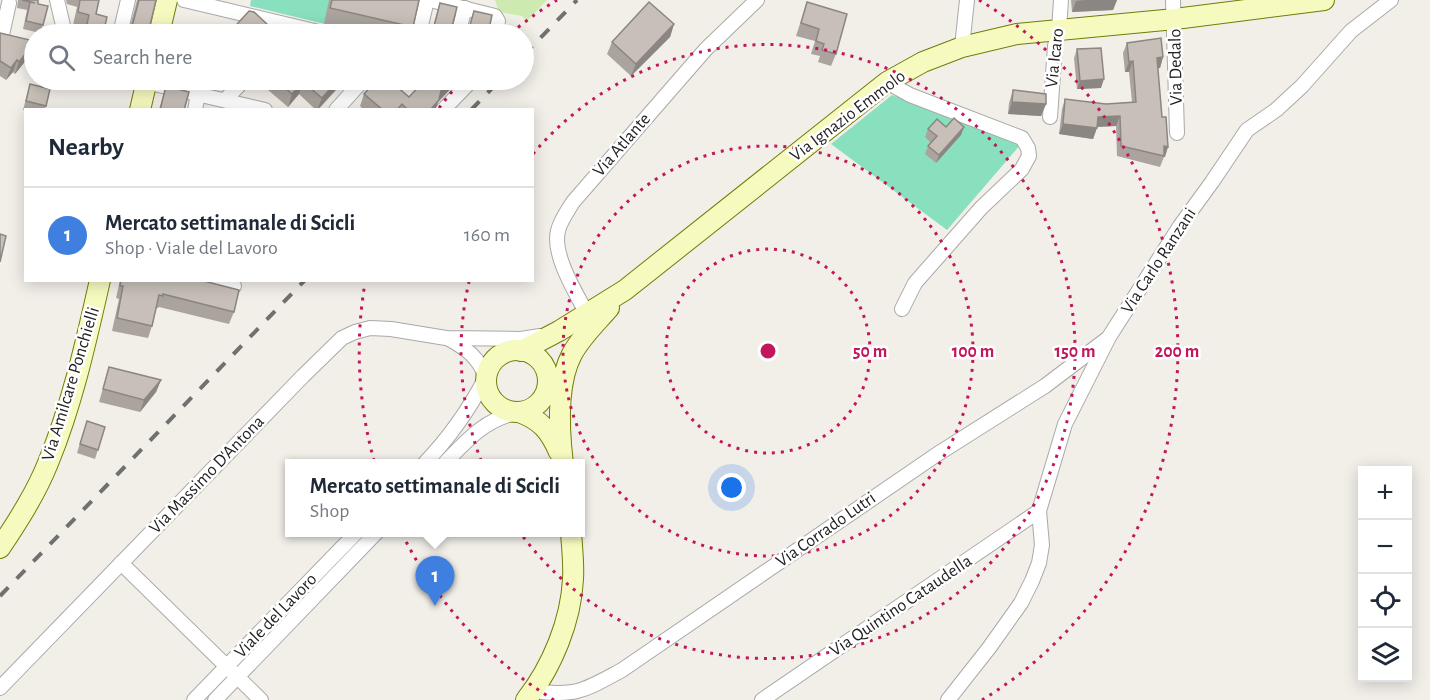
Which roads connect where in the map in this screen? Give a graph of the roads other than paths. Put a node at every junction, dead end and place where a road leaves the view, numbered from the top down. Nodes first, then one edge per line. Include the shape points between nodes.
1 (57, 0) edge
2 (128, 0) edge
3 (167, 0) edge
4 (184, 0) edge
5 (757, 0) edge
6 (967, 0) edge
7 (1061, 0) edge
8 (1324, 0) edge
9 (1391, 0) edge
10 (427, 2) edge
11 (9, 3) dead end
12 (233, 6) edge
13 (1174, 10) edge
14 (464, 12) junction
15 (63, 24) edge
16 (122, 24) edge
17 (161, 24) edge
18 (274, 24) edge
19 (421, 24) edge
20 (461, 24) edge
21 (498, 24) edge
22 (1059, 29) junction
23 (5, 36) edge
24 (962, 47) junction
25 (887, 82) junction
26 (143, 90) edge
27 (183, 90) edge
28 (234, 90) edge
29 (354, 90) edge
30 (462, 90) edge
31 (198, 94) junction
32 (225, 100) junction
33 (140, 108) edge
34 (195, 108) edge
35 (257, 108) edge
36 (338, 108) edge
37 (445, 108) edge
38 (1050, 117) dead end
39 (1177, 133) dead end
40 (100, 282) edge
41 (218, 282) edge
42 (234, 286) edge
43 (625, 290) junction
44 (902, 309) dead end
45 (587, 314) junction
46 (559, 331) junction
47 (446, 338) junction
48 (1109, 338) junction
49 (498, 339) junction
50 (521, 351) junction
51 (486, 377) junction
52 (551, 383) junction
53 (519, 412) junction
54 (428, 459) edge
55 (449, 459) edge
56 (562, 459) edge
57 (563, 459) edge
58 (1040, 511) junction
59 (352, 537) edge
60 (372, 537) edge
61 (571, 537) edge
62 (0, 548) edge
63 (121, 563) junction
64 (227, 666) junction
65 (238, 677) junction
66 (0, 688) edge
67 (530, 696) edge
68 (194, 700) edge
69 (215, 700) edge
70 (261, 700) edge
71 (762, 700) edge
72 (948, 700) edge

1 - 15 street
2 - 16 street
3 - 17 street
4 - 12 street
5 - 45 street, Via Atlante via 706,49 573,202 561,221 556,246
6 - 24 street
7 - 22 street, Via Icaro
8 - 13 street, Via Ignazio Emmolo
9 - 48 street, Via Carlo Ranzani via 1351,31 1302,87 1247,130
10 - 14 street
10 - 19 street
11 - 23 street
12 - 18 street
13 - 22 street, Via Ignazio Emmolo
13 - 39 street, Via Dedalo
14 - 20 street
14 - 21 street via 495,16
22 - 24 street, Via Ignazio Emmolo
22 - 38 street, Via Icaro
24 - 25 street, Via Ignazio Emmolo
25 - 43 street, Via Ignazio Emmolo
25 - 44 street via 910,95 1022,138 1029,156 1022,169 981,208 915,283
26 - 33 street
27 - 31 street
28 - 32 street
29 - 36 street
30 - 37 street
31 - 32 street
31 - 34 street
32 - 35 street
40 - 62 street, Via Amilcare Ponchielli via 72,392 48,464
41 - 42 street
43 - 45 street
43 - 52 street via 581,340 564,373
45 - 46 street
46 - 49 street
46 - 50 street
47 - 49 street
47 - 51 street via 473,354
47 - 63 street, Via Massimo D'Antona via 370,328 342,338
48 - 58 street, Via Carlo Ranzani via 1065,424
48 - 67 street, Via Corrado Lutri via 1045,386 936,454 622,670 583,691
49 - 50 street
50 - 51 street via 498,357
50 - 52 street via 539,360
51 - 53 street via 489,395 495,403
51 - 54 street via 460,423
52 - 53 street via 541,401
52 - 57 street
53 - 55 street via 480,428
53 - 56 street via 544,424
58 - 71 street, Via Quintino Cataudella
58 - 72 street, Via Carlo Ranzani via 1042,545 1032,581 1021,603
59 - 64 street, Viale del Lavoro
60 - 65 street
61 - 67 street via 573,580 569,611 561,637
63 - 64 street
63 - 66 street, Via Massimo D'Antona
64 - 65 street
64 - 68 street, Viale del Lavoro
65 - 69 street
65 - 70 street

